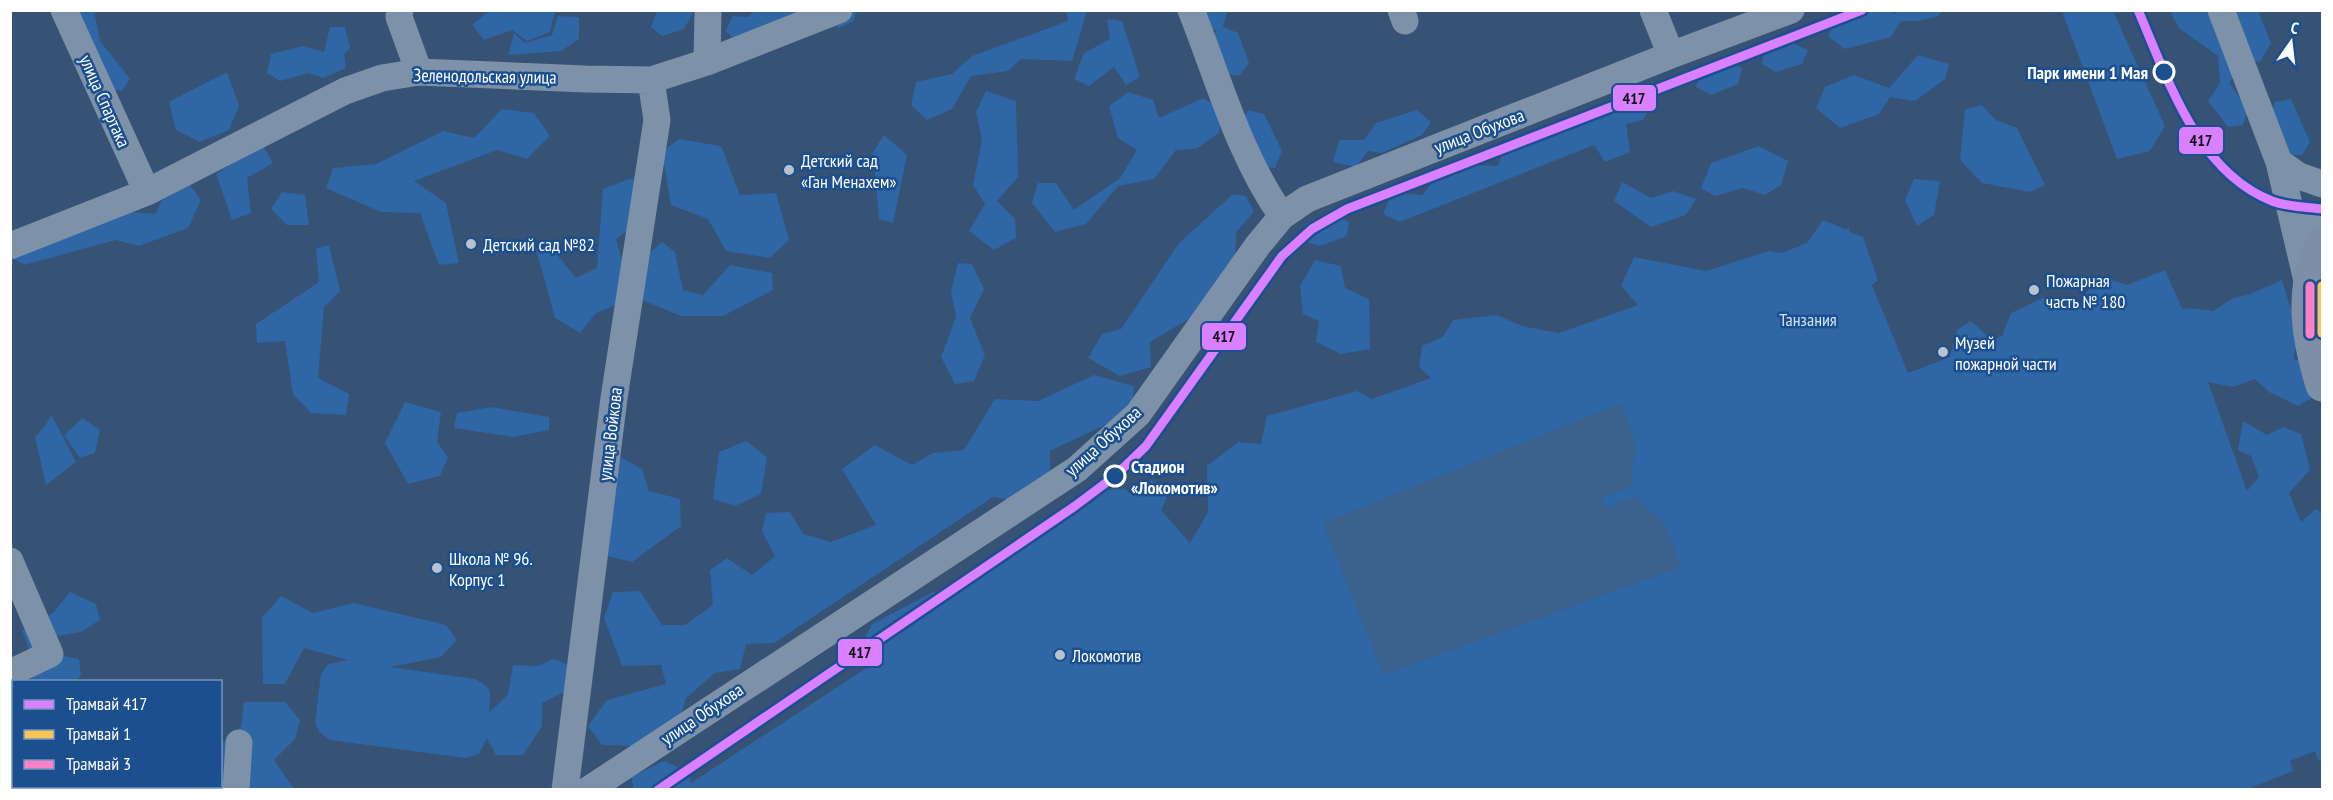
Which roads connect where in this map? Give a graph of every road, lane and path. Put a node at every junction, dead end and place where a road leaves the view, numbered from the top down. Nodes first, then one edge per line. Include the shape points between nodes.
1 (64, 10) edge
2 (400, 10) edge
3 (708, 10) edge
4 (840, 10) edge
5 (1191, 10) edge
6 (1653, 10) edge
7 (1791, 10) edge
8 (2221, 10) edge
9 (1671, 55) junction
10 (707, 62) junction
11 (419, 72) junction
12 (651, 80) junction
13 (2280, 162) junction
14 (2320, 189) edge
15 (147, 192) junction
16 (1282, 216) junction
17 (2292, 217) junction
18 (2322, 223) edge
19 (2322, 244) edge
20 (10, 246) edge
21 (2309, 289) junction
22 (2322, 385) edge
23 (10, 561) edge
24 (12, 676) edge
25 (239, 743) dead end
26 (236, 789) edge
27 (565, 789) edge
28 (588, 789) edge

1 - 15 street, улица Спартака
2 - 11 street via 399,17
3 - 10 street
4 - 10 street, Зеленодольская улица
5 - 16 street via 1263,189
6 - 9 street
7 - 9 street, улица Обухова
8 - 13 street
9 - 16 street, улица Обухова via 1307,199
10 - 12 street, Зеленодольская улица
11 - 12 street, Зеленодольская улица
11 - 15 street, Зеленодольская улица via 382,78 345,91
12 - 27 street, улица Войкова via 657,120 614,398
13 - 14 street
13 - 17 street
15 - 20 street, Зеленодольская улица
16 - 28 street, улица Обухова via 1138,414 1077,469
17 - 18 street
17 - 21 street
19 - 21 main road
21 - 22 main road via 2312,350
23 - 24 street via 50,654
25 - 26 street

